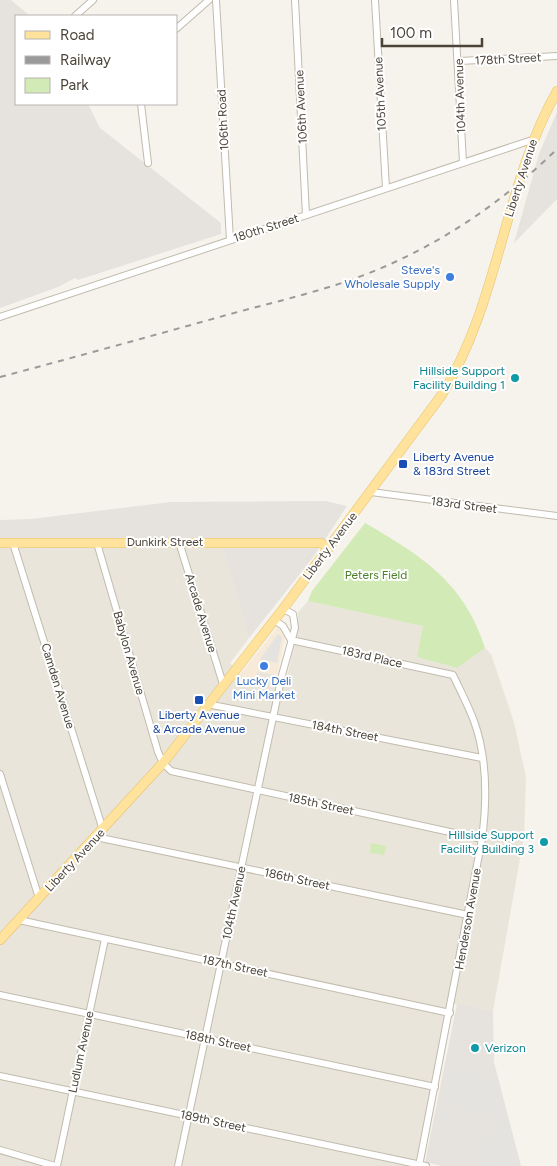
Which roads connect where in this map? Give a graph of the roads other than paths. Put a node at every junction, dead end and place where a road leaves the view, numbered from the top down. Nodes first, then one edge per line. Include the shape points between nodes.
1 (93, 0) edge
2 (208, 0) edge
3 (216, 0) edge
4 (295, 0) edge
5 (374, 0) edge
6 (454, 0) edge
7 (76, 15) edge
8 (178, 27) edge
9 (557, 56) edge
10 (459, 61) junction
11 (557, 91) edge
12 (142, 105) edge
13 (532, 140) junction
14 (463, 162) junction
15 (148, 163) dead end
16 (386, 188) junction
17 (306, 215) junction
18 (230, 240) junction
19 (0, 317) edge
20 (371, 492) junction
21 (557, 516) edge
22 (179, 542) junction
23 (0, 543) edge
24 (13, 543) junction
25 (97, 543) junction
26 (329, 548) junction
27 (283, 609) junction
28 (274, 620) junction
29 (291, 640) junction
30 (453, 675) joint
31 (223, 684) junction
32 (207, 704) junction
33 (274, 716) junction
34 (482, 758) junction
35 (163, 763) junction
36 (0, 774) edge
37 (258, 790) junction
38 (99, 833) junction
39 (482, 839) junction
40 (241, 867) junction
41 (39, 898) junction
42 (468, 915) junction
43 (19, 920) junction
44 (105, 938) junction
45 (0, 940) edge
46 (221, 963) junction
47 (0, 995) edge
48 (450, 1013) junction
49 (90, 1014) junction
50 (205, 1038) junction
51 (0, 1076) edge
52 (435, 1087) junction
53 (73, 1092) junction
54 (188, 1116) junction
55 (0, 1150) edge
56 (56, 1166) edge
57 (178, 1166) edge
58 (421, 1166) edge

1 - 7 street
2 - 8 street
3 - 18 street, 106th Road
4 - 17 street, 106th Avenue
5 - 16 street, 105th Avenue
6 - 10 street, 104th Avenue
9 - 10 street, 178th Street
10 - 14 street, 104th Avenue
11 - 13 main road, Liberty Avenue
12 - 15 street
13 - 14 street, 180th Street
13 - 20 main road, Liberty Avenue via 465,353 438,400
14 - 16 street, 180th Street
16 - 17 street, 180th Street
17 - 18 street, 180th Street
18 - 19 street, 180th Street
20 - 21 street, 183rd Street
20 - 26 main road, Liberty Avenue
22 - 25 main road, Dunkirk Street
22 - 26 main road, Dunkirk Street via 321,543
22 - 31 street, Arcade Avenue
23 - 24 main road, Dunkirk Street
24 - 25 main road, Dunkirk Street
24 - 38 street, Camden Avenue
25 - 35 street, Babylon Avenue
26 - 27 main road, Liberty Avenue
27 - 28 main road, Liberty Avenue
27 - 29 street, 104th Avenue via 293,614 295,619
28 - 29 street via 283,626
28 - 31 main road, Liberty Avenue
29 - 30 street, 183rd Place
29 - 33 street, 104th Avenue
30 - 34 street, Henderson Avenue via 474,721
31 - 32 main road, Liberty Avenue
32 - 33 street, 184th Street
32 - 35 main road, Liberty Avenue
33 - 34 street, 184th Street
33 - 37 street, 104th Avenue
34 - 39 street, Henderson Avenue via 486,797
35 - 37 street, 185th Street via 171,771
35 - 38 main road, Liberty Avenue
36 - 41 street
37 - 39 street, 185th Street
37 - 40 street, 104th Avenue
38 - 40 street, 186th Street
38 - 41 main road, Liberty Avenue
39 - 42 street, Henderson Avenue
40 - 42 street, 186th Street
40 - 46 street, 104th Avenue
41 - 43 main road, Liberty Avenue
42 - 48 street, Henderson Avenue
43 - 44 street, 187th Street
43 - 45 main road, Liberty Avenue
44 - 46 street, 187th Street
44 - 49 street, Ludlum Avenue
46 - 48 street, 187th Street
46 - 50 street, 104th Avenue
47 - 49 street, 188th Street
48 - 52 street, Henderson Avenue
49 - 50 street, 188th Street
49 - 53 street, Ludlum Avenue
50 - 52 street, 188th Street
50 - 54 street, 104th Avenue
51 - 53 street, 189th Street
52 - 58 street, Henderson Avenue
53 - 54 street, 189th Street
53 - 56 street, Ludlum Avenue
54 - 57 street, 104th Avenue
54 - 58 street, 189th Street
55 - 56 street

